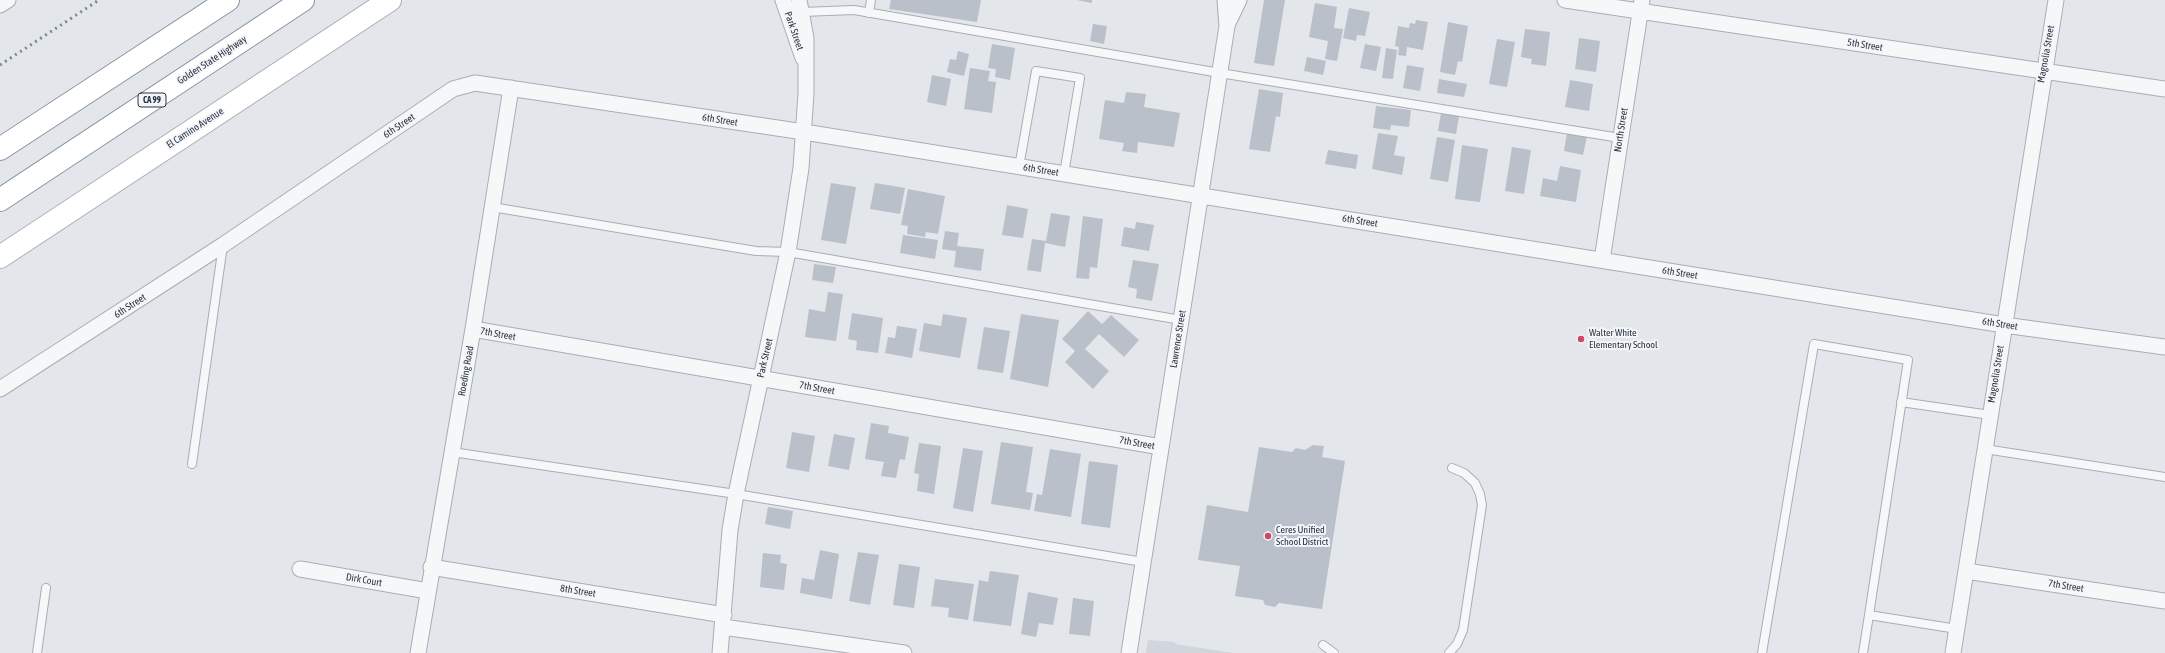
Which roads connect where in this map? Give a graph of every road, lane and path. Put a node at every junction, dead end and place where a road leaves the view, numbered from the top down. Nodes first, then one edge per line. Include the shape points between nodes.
1 (228, 0) edge
2 (303, 0) edge
3 (390, 0) edge
4 (783, 0) edge
5 (871, 0) edge
6 (1225, 0) edge
7 (1239, 0) edge
8 (1565, 0) edge
9 (2056, 0) edge
10 (801, 6) edge
11 (1641, 6) edge
12 (869, 13) junction
13 (1227, 26) junction
14 (805, 62) junction
15 (2043, 72) junction
16 (1220, 73) junction
17 (511, 88) junction
18 (2165, 89) edge
19 (804, 132) junction
20 (1620, 138) junction
21 (0, 149) edge
22 (1019, 167) junction
23 (1064, 174) junction
24 (1200, 196) junction
25 (0, 200) edge
26 (492, 207) junction
27 (223, 246) junction
28 (788, 252) junction
29 (0, 257) edge
30 (1602, 260) junction
31 (1181, 320) junction
32 (2004, 325) junction
33 (473, 329) junction
34 (2165, 348) edge
35 (760, 379) junction
36 (0, 389) edge
37 (1902, 402) junction
38 (1990, 415) junction
39 (1161, 447) junction
40 (1985, 448) junction
41 (452, 452) junction
42 (192, 464) dead end
43 (1452, 468) dead end
44 (2165, 477) edge
45 (736, 494) junction
46 (1143, 562) junction
47 (431, 567) junction
48 (300, 569) dead end
49 (1966, 571) junction
50 (46, 588) dead end
51 (428, 590) junction
52 (2165, 601) edge
53 (1870, 616) junction
54 (724, 621) junction
55 (1957, 629) junction
56 (1323, 645) dead end
57 (37, 653) edge
58 (418, 653) edge
59 (720, 653) edge
60 (904, 653) edge
61 (1129, 653) edge
62 (1334, 653) edge
63 (1449, 653) edge
64 (1762, 653) edge
65 (1863, 653) edge
66 (1954, 653) edge

1 - 21 main road
2 - 25 main road, Golden State Highway / CA 99
3 - 29 main road, El Camino Avenue
4 - 14 street, Park Street
5 - 12 lane
6 - 13 street, Lawrence Street
7 - 13 street, Lawrence Street
8 - 11 street, 5th Street
9 - 15 street, Magnolia Street
10 - 12 lane
10 - 14 street, Park Street via 806,38
11 - 15 street, 5th Street
11 - 20 street, North Street
12 - 16 lane
13 - 16 street, Lawrence Street
14 - 19 street, Park Street
15 - 18 street, 5th Street
15 - 32 street, Magnolia Street
16 - 20 lane
16 - 24 street, Lawrence Street
17 - 19 street, 6th Street
17 - 26 street, Roeding Road
17 - 27 street, 6th Street via 475,83 453,89
19 - 22 street, 6th Street
19 - 28 street, Park Street via 800,182
20 - 30 street, North Street
22 - 23 street, 6th Street
22 - 23 lane via 1036,71 1080,78
23 - 24 street, 6th Street
24 - 30 street, 6th Street
24 - 31 street, Lawrence Street
26 - 28 lane via 756,251
26 - 33 street, Roeding Road
27 - 36 street, 6th Street
27 - 42 lane
28 - 31 lane
28 - 35 street, Park Street
30 - 32 street, 6th Street
31 - 39 street, Lawrence Street
32 - 34 street, 6th Street
32 - 38 street, Magnolia Street
33 - 35 street, 7th Street
33 - 41 street, Roeding Road
35 - 39 street, 7th Street
35 - 45 street, Park Street
37 - 38 lane
37 - 53 lane
37 - 64 lane via 1908,360 1814,344
38 - 40 street, Magnolia Street
39 - 46 street, Lawrence Street
40 - 44 lane
40 - 49 street, Magnolia Street
41 - 45 lane
41 - 47 street, Roeding Road
43 - 63 lane via 1464,472 1475,482 1482,505 1463,630 1457,644
45 - 46 lane
45 - 54 street, Park Street via 730,530
46 - 61 street, Lawrence Street
47 - 51 street, Roeding Road
47 - 54 street, 8th Street
48 - 51 street, Dirk Court
49 - 52 street, 7th Street
49 - 55 street, Magnolia Street
50 - 57 lane
51 - 58 street, Roeding Road
53 - 55 lane
53 - 65 lane
54 - 59 street, Park Street
54 - 60 street, 8th Street
55 - 66 street, Magnolia Street
56 - 62 lane

